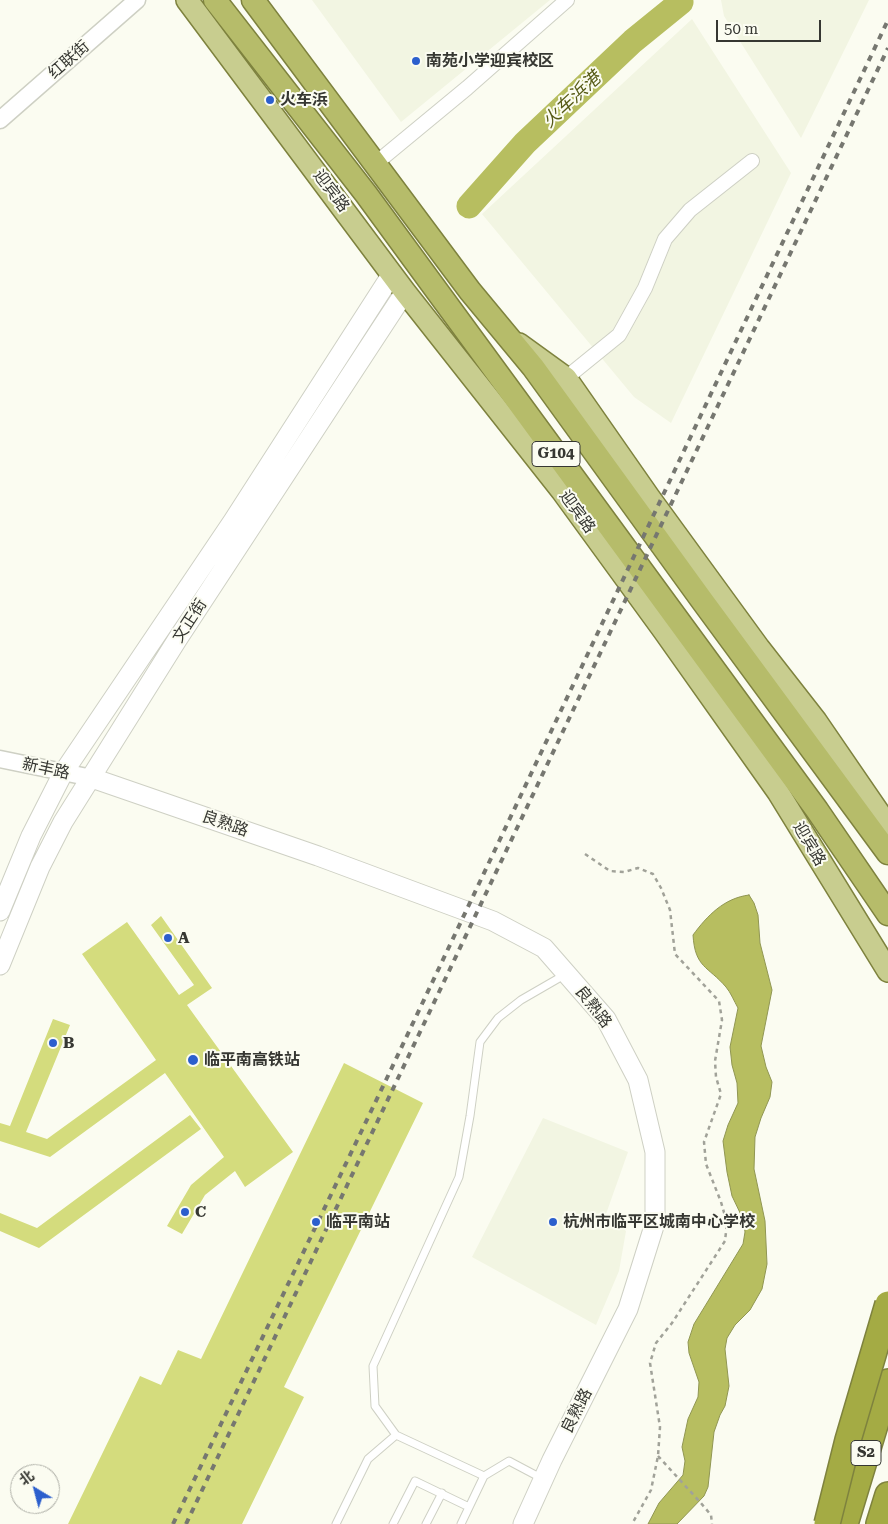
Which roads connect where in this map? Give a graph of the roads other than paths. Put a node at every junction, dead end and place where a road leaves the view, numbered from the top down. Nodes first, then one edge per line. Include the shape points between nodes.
1 (137, 0) edge
2 (187, 0) edge
3 (215, 0) edge
4 (252, 0) edge
5 (567, 0) edge
6 (0, 120) edge
7 (752, 160) dead end
8 (375, 164) junction
9 (392, 274) junction
10 (405, 292) junction
11 (505, 334) junction
12 (566, 378) junction
13 (0, 759) edge
14 (63, 773) junction
15 (92, 778) junction
16 (888, 826) edge
17 (888, 853) edge
18 (0, 911) edge
19 (888, 914) edge
20 (0, 965) edge
21 (888, 971) edge
22 (567, 974) junction
23 (888, 1304) edge
24 (888, 1347) edge
25 (888, 1382) edge
26 (396, 1435) junction
27 (484, 1476) junction
28 (544, 1479) junction
29 (442, 1493) junction
30 (888, 1495) edge
31 (469, 1507) junction
32 (336, 1524) edge
33 (393, 1524) edge
34 (426, 1524) edge
35 (461, 1524) edge
36 (523, 1524) edge
37 (827, 1524) edge
38 (832, 1524) edge
39 (844, 1524) edge
40 (879, 1524) edge

1 - 6 street, 红联街
2 - 9 main road, 迎宾路
3 - 19 highway, 迎宾路 / G104 via 366,194 817,810
4 - 8 highway, G104
5 - 8 street
7 - 12 street via 690,210 665,239 645,288 619,335
8 - 11 highway, G104
9 - 10 main road, 迎宾路
9 - 14 main road, 文正街 via 233,521
10 - 15 main road, 文正街 via 177,640
10 - 21 main road, 迎宾路 via 562,491 664,630 778,792
11 - 12 main road
11 - 17 highway, G104
12 - 16 main road via 649,498 816,721
13 - 14 street, 新丰路
14 - 15 street, 新丰路
14 - 18 main road, 文正街 via 31,836
15 - 20 main road, 文正街 via 63,822 40,867
15 - 22 main road, 良熟路 via 493,920 544,948
22 - 26 lane via 521,1000 498,1018 480,1042 459,1176 373,1366 375,1406
22 - 28 main road, 良熟路 via 606,1019 638,1080 655,1152 654,1223 628,1309
23 - 37 highway, bridge
24 - 38 main road
25 - 39 highway, S2
26 - 27 lane
26 - 32 lane via 368,1459
27 - 28 lane via 509,1461
27 - 31 lane
28 - 36 main road, 良熟路
29 - 31 lane
29 - 33 lane via 415,1481
29 - 34 lane
30 - 40 highway
31 - 35 lane

